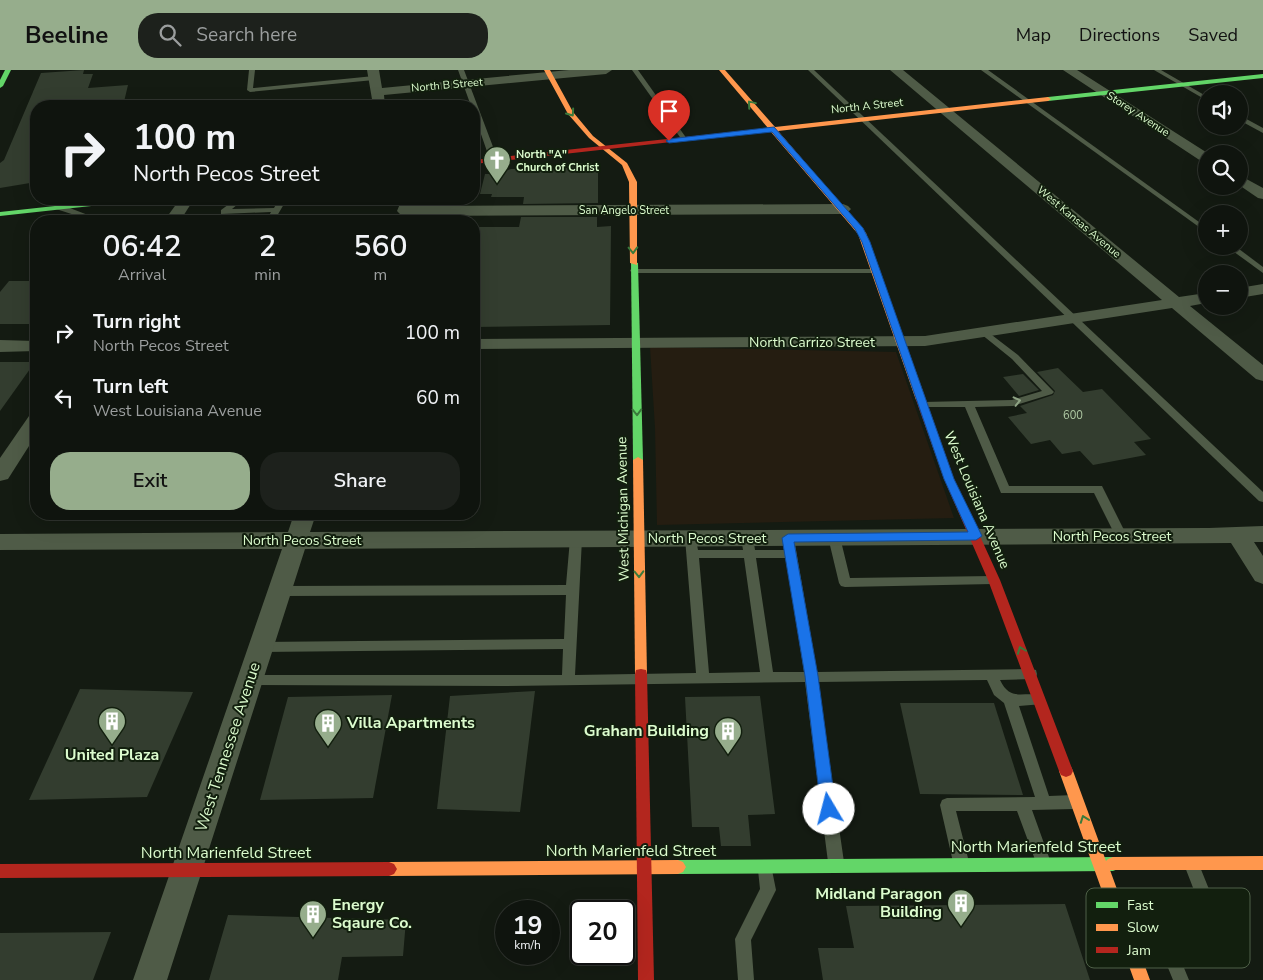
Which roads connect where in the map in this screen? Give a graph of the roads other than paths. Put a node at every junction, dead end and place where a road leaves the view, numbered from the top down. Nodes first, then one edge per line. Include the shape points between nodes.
1 (8, 70) edge
2 (252, 70) edge
3 (460, 70) edge
4 (606, 70) edge
5 (635, 70) edge
6 (722, 70) edge
7 (811, 70) edge
8 (896, 70) edge
9 (984, 70) edge
10 (1069, 70) edge
11 (1158, 70) edge
12 (1248, 70) edge
13 (345, 71) edge
14 (549, 73) edge
15 (374, 74) edge
16 (1262, 77) edge
17 (347, 80) junction
18 (1, 84) edge
19 (466, 84) junction
20 (1181, 84) junction
21 (377, 92) junction
22 (1104, 92) junction
23 (1198, 94) edge
24 (379, 100) edge
25 (472, 100) edge
26 (1028, 101) junction
27 (944, 110) junction
28 (863, 119) junction
29 (480, 122) edge
30 (1248, 122) edge
31 (774, 129) junction
32 (1263, 131) edge
33 (684, 139) junction
34 (604, 148) junction
35 (1198, 153) edge
36 (494, 160) junction
37 (480, 161) edge
38 (1248, 185) edge
39 (1263, 195) edge
40 (83, 205) edge
41 (233, 205) edge
42 (280, 205) edge
43 (59, 208) junction
44 (843, 209) junction
45 (277, 210) junction
46 (406, 210) edge
47 (632, 210) junction
48 (0, 214) edge
49 (81, 215) edge
50 (274, 215) edge
51 (1198, 224) edge
52 (1242, 255) edge
53 (634, 271) junction
54 (876, 271) junction
55 (1263, 271) edge
56 (1263, 289) edge
57 (1248, 292) edge
58 (1198, 299) edge
59 (1175, 302) junction
60 (1074, 318) junction
61 (984, 332) junction
62 (900, 341) junction
63 (636, 342) junction
64 (480, 344) edge
65 (0, 346) edge
66 (30, 346) edge
67 (1263, 375) edge
68 (969, 404) junction
69 (923, 405) junction
70 (30, 429) edge
71 (0, 474) edge
72 (1263, 498) edge
73 (303, 520) edge
74 (1263, 534) edge
75 (1237, 535) junction
76 (976, 536) junction
77 (1121, 536) junction
78 (834, 537) junction
79 (576, 538) junction
80 (638, 538) junction
81 (297, 540) junction
82 (0, 542) edge
83 (749, 545) junction
84 (692, 546) junction
85 (789, 546) junction
86 (1263, 576) edge
87 (994, 580) junction
88 (572, 590) junction
89 (280, 591) junction
90 (570, 644) junction
91 (261, 647) junction
92 (1031, 674) junction
93 (990, 675) junction
94 (811, 676) junction
95 (767, 677) junction
96 (641, 678) junction
97 (702, 678) junction
98 (250, 680) junction
99 (568, 680) junction
100 (1010, 700) junction
101 (1040, 700) junction
102 (1077, 802) junction
103 (1044, 803) junction
104 (1022, 804) junction
105 (1192, 863) junction
106 (1263, 863) edge
107 (961, 864) junction
108 (1043, 864) junction
109 (1100, 864) junction
110 (766, 866) junction
111 (836, 866) junction
112 (644, 867) junction
113 (187, 870) junction
114 (0, 871) edge
115 (1109, 888) edge
116 (1201, 888) edge
117 (1138, 968) edge
118 (1176, 968) edge
119 (150, 980) edge
120 (646, 980) edge
121 (746, 980) edge
122 (1142, 980) edge
123 (1181, 980) edge

1 - 18 street
2 - 17 lane via 250,90
3 - 19 lane
4 - 14 street, North B Street
5 - 33 lane
31 -> 6 street, West Louisiana Avenue
7 - 28 lane
8 - 27 street, West Kansas Avenue
9 - 26 lane
10 - 22 street, Storey Avenue
11 - 20 lane
12 - 16 street
13 - 17 lane
14 - 19 street, North B Street
14 -> 34 street, West Michigan Avenue via 570,113
15 - 17 lane
15 - 21 street
16 - 20 street, North A Street
19 - 21 street, North B Street
19 - 25 lane
20 - 22 street, North A Street
20 - 23 lane
21 - 24 street
22 - 26 street, North A Street
22 - 35 street, Storey Avenue
26 - 27 street, North A Street
26 - 51 lane
27 - 28 street, North A Street
27 - 59 street, West Kansas Avenue
28 - 31 street, North A Street
28 - 60 lane
29 - 36 lane
30 - 32 lane
31 - 33 street, North A Street
31 - 44 street, West Louisiana Avenue
33 - 34 street, North A Street
34 - 36 street, North A Street
34 - 47 street, West Michigan Avenue via 629,169 633,182
36 - 37 street, North A Street
38 - 39 street
40 - 43 street
41 - 45 lane via 224,212
42 - 45 lane
43 - 48 street
43 - 49 lane
44 - 47 street, San Angelo Street
44 - 54 street, West Louisiana Avenue via 862,233
45 - 50 lane
46 - 47 street, San Angelo Street
47 -> 53 street, West Michigan Avenue
52 - 55 lane
53 - 54 lane
53 - 63 street, West Michigan Avenue
54 - 62 street, West Louisiana Avenue
56 - 57 street
58 - 59 street, North Carrizo Street
59 - 60 street, North Carrizo Street
59 - 67 street, West Kansas Avenue
60 - 61 street, North Carrizo Street
60 - 72 lane
61 - 62 street, North Carrizo Street via 925,341
68 -> 61 lane via 1013,402 1049,392 1015,357
62 - 63 street, North Carrizo Street
62 - 69 street, West Louisiana Avenue
63 - 64 street, North Carrizo Street
63 -> 80 street, West Michigan Avenue
65 - 66 street
68 - 69 lane
68 - 77 lane via 1005,490 1098,490
69 - 76 street, West Louisiana Avenue via 949,479
70 - 71 street
73 - 81 street, West Tennessee Avenue
74 - 75 street, North Pecos Street
75 - 77 street, North Pecos Street
75 - 86 street
76 - 77 street, North Pecos Street
76 - 78 street, North Pecos Street
76 - 87 street, West Louisiana Avenue
78 - 85 street, North Pecos Street
78 - 87 lane via 845,583
79 - 80 street, North Pecos Street
79 - 81 street, North Pecos Street
79 - 88 lane
80 - 84 street, North Pecos Street
80 -> 96 street, West Michigan Avenue
81 - 82 street, North Pecos Street
81 - 89 street, West Tennessee Avenue
83 - 84 street, North Pecos Street
83 - 85 street, North Pecos Street
83 - 95 lane
84 - 97 lane
85 - 94 lane
92 -> 87 street, West Louisiana Avenue
88 - 89 lane
88 - 90 lane
89 - 91 street, West Tennessee Avenue
90 - 91 lane
90 - 99 lane
91 - 98 street, West Tennessee Avenue
92 - 93 lane
92 - 101 street, West Louisiana Avenue
93 - 94 lane
93 - 100 lane via 997,691
94 - 95 lane
94 - 111 lane
95 - 97 lane
96 - 97 lane
96 - 99 lane
96 - 112 street, West Michigan Avenue
98 - 99 lane
98 - 113 street, West Tennessee Avenue
100 - 101 lane
100 - 103 lane
101 - 102 street, West Louisiana Avenue
102 - 103 lane
109 -> 102 street, West Louisiana Avenue
103 - 104 lane
104 - 107 lane via 947,805
104 - 108 lane
105 - 106 street, North Marienfeld Street
105 - 109 street, North Marienfeld Street
105 - 116 lane
107 - 108 street, North Marienfeld Street
107 - 111 street, North Marienfeld Street
108 - 109 street, North Marienfeld Street
109 - 115 street, West Louisiana Avenue
110 - 111 street, North Marienfeld Street
110 - 112 street, North Marienfeld Street
110 - 121 lane via 768,890 743,939
112 - 113 street, North Marienfeld Street
112 - 120 street, West Michigan Avenue
113 - 114 street, North Marienfeld Street
113 - 119 street, West Tennessee Avenue
117 - 122 street, West Louisiana Avenue
118 - 123 lane

